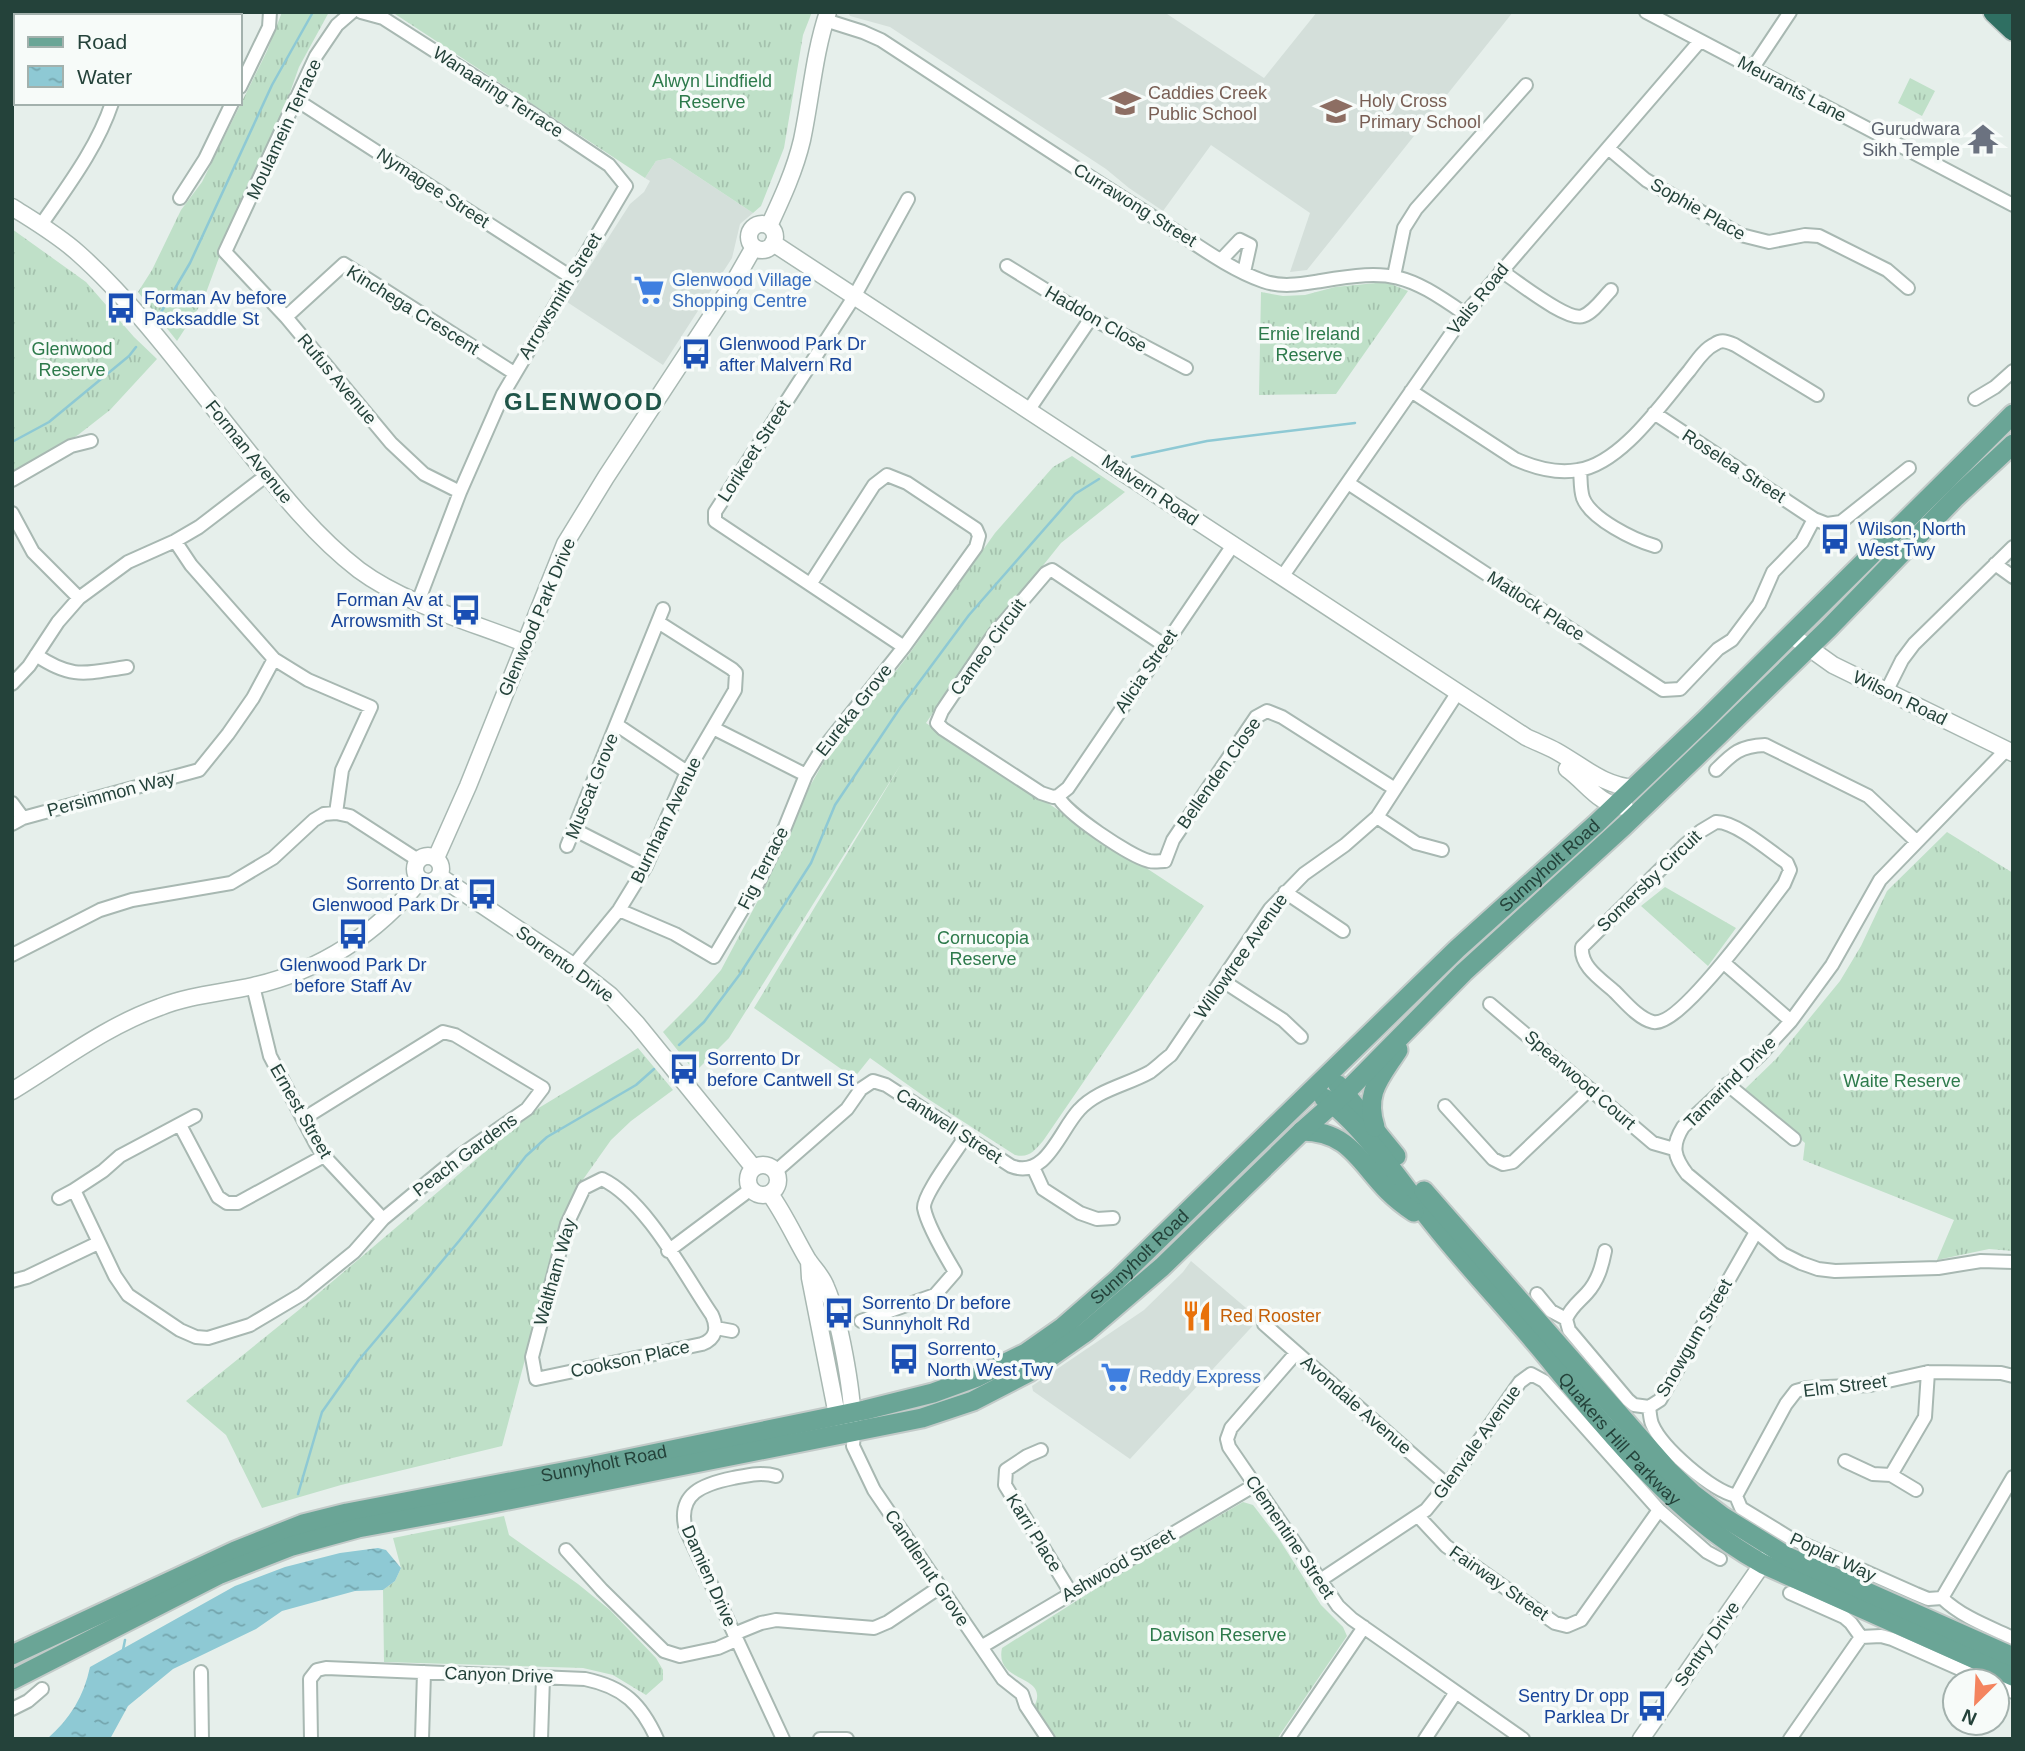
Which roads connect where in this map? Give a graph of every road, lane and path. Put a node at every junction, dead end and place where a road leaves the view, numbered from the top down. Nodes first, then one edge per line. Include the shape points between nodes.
1 (270, 12) edge
2 (352, 12) edge
3 (361, 12) edge
4 (1646, 12) edge
5 (1790, 12) edge
6 (1994, 12) edge
7 (827, 16) edge
8 (2013, 30) edge
9 (1700, 41) junction
10 (1752, 69) junction
11 (242, 83) edge
12 (1526, 85) dead end
13 (295, 99) junction
14 (111, 105) edge
15 (231, 105) edge
16 (1608, 148) junction
17 (626, 186) joint
18 (180, 198) dead end
19 (908, 199) dead end
20 (2013, 205) edge
21 (12, 207) edge
22 (40, 225) junction
23 (769, 226) junction
24 (773, 243) junction
25 (754, 247) junction
26 (225, 252) joint
27 (1222, 259) junction
28 (1007, 266) dead end
29 (1502, 271) junction
30 (1244, 272) junction
31 (1395, 276) junction
32 (571, 277) junction
33 (1908, 288) dead end
34 (1611, 290) dead end
35 (854, 297) junction
36 (1465, 314) junction
37 (286, 317) junction
38 (1091, 318) junction
39 (1186, 368) dead end
40 (2013, 371) edge
41 (514, 373) junction
42 (1411, 391) junction
43 (1817, 395) dead end
44 (1975, 399) dead end
45 (1028, 411) junction
46 (1654, 413) junction
47 (2013, 414) edge
48 (91, 441) dead end
49 (2013, 444) edge
50 (1909, 468) dead end
51 (1580, 470) junction
52 (267, 475) junction
53 (12, 480) edge
54 (1348, 483) junction
55 (460, 492) junction
56 (12, 513) edge
57 (1814, 519) junction
58 (176, 541) junction
59 (1233, 545) junction
60 (1655, 547) dead end
61 (2013, 547) edge
62 (1995, 564) junction
63 (1282, 577) junction
64 (2013, 577) edge
65 (811, 583) junction
66 (79, 598) junction
67 (418, 602) junction
68 (663, 609) dead end
69 (658, 622) junction
70 (1791, 635) junction
71 (524, 643) junction
72 (1164, 645) junction
73 (904, 647) junction
74 (1809, 648) junction
75 (36, 655) junction
76 (274, 659) junction
77 (127, 667) dead end
78 (12, 684) edge
79 (1458, 692) junction
80 (1886, 692) junction
81 (617, 725) junction
82 (713, 728) junction
83 (1526, 737) junction
84 (2009, 752) edge
85 (1716, 770) dead end
86 (687, 772) junction
87 (806, 775) junction
88 (1634, 788) junction
89 (1395, 789) junction
90 (1058, 796) junction
91 (12, 803) edge
92 (1615, 806) junction
93 (1645, 806) junction
94 (335, 813) junction
95 (1377, 817) junction
96 (18, 821) edge
97 (575, 830) junction
98 (1916, 841) junction
99 (567, 846) dead end
100 (1442, 850) dead end
101 (436, 858) junction
102 (418, 860) junction
103 (646, 866) junction
104 (439, 876) junction
105 (420, 880) junction
106 (1285, 892) junction
107 (619, 910) junction
108 (1343, 931) dead end
109 (12, 955) edge
110 (1724, 963) junction
111 (573, 966) junction
112 (1223, 981) junction
113 (253, 986) junction
114 (1490, 1004) dead end
115 (1419, 1017) junction
116 (1791, 1021) junction
117 (1301, 1037) dead end
118 (1328, 1073) junction
119 (1727, 1084) junction
120 (1590, 1089) junction
121 (1311, 1090) junction
122 (12, 1091) edge
123 (1339, 1098) junction
124 (1446, 1106) dead end
125 (195, 1116) dead end
126 (303, 1119) junction
127 (180, 1125) junction
128 (1376, 1128) junction
129 (1302, 1131) junction
130 (965, 1138) junction
131 (1794, 1139) dead end
132 (1674, 1149) junction
133 (324, 1156) junction
134 (753, 1167) junction
135 (1033, 1167) junction
136 (775, 1172) junction
137 (751, 1189) junction
138 (74, 1190) junction
139 (770, 1194) junction
140 (59, 1198) dead end
141 (1113, 1218) dead end
142 (383, 1219) junction
143 (1756, 1232) junction
144 (1442, 1234) junction
145 (98, 1242) junction
146 (668, 1251) junction
147 (1605, 1251) dead end
148 (2013, 1262) edge
149 (12, 1281) edge
150 (1537, 1294) dead end
151 (1566, 1318) junction
152 (861, 1321) dead end
153 (1264, 1324) dead end
154 (716, 1328) junction
155 (732, 1331) dead end
156 (1296, 1353) junction
157 (1928, 1372) junction
158 (2013, 1376) edge
159 (536, 1379) joint
160 (1649, 1407) junction
161 (848, 1419) junction
162 (1041, 1450) dead end
163 (1845, 1461) dead end
164 (1891, 1475) junction
165 (776, 1476) dead end
166 (2013, 1476) edge
167 (1255, 1485) junction
168 (1447, 1485) junction
169 (1916, 1490) dead end
170 (1736, 1496) junction
171 (1659, 1510) junction
172 (1418, 1516) junction
173 (566, 1550) dead end
174 (1769, 1556) junction
175 (1720, 1559) dead end
176 (1320, 1581) junction
177 (940, 1587) junction
178 (1072, 1592) junction
179 (1790, 1593) dead end
180 (1942, 1598) junction
181 (1364, 1627) junction
182 (735, 1637) junction
183 (1861, 1637) junction
184 (2013, 1638) edge
185 (981, 1647) junction
186 (12, 1656) edge
187 (2013, 1657) edge
188 (1955, 1667) edge
189 (201, 1672) dead end
190 (424, 1672) junction
191 (2013, 1676) edge
192 (543, 1677) junction
193 (12, 1680) edge
194 (42, 1689) dead end
195 (1456, 1692) junction
196 (12, 1709) edge
197 (202, 1739) edge
198 (312, 1739) edge
199 (422, 1739) edge
200 (541, 1739) edge
201 (657, 1739) edge
202 (783, 1739) edge
203 (820, 1739) edge
204 (847, 1739) edge
205 (1048, 1739) edge
206 (1288, 1739) edge
207 (1425, 1739) edge
208 (1523, 1739) edge
209 (1641, 1739) edge
210 (1790, 1739) edge

1 - 11 street via 269,27
2 - 13 street, Moulamein Terrace via 316,56
3 - 17 street, Wanaaring Terrace via 383,19 527,110 609,165
4 - 9 street, Meurants Lane
5 - 10 street
6 - 8 highway
7 - 23 street via 801,143
7 - 27 street, Currawong Street via 881,40
9 - 10 street, Meurants Lane
9 - 16 street, Valis Road
10 - 20 street, Meurants Lane
12 - 31 street via 1416,209 1404,228
13 - 26 street, Moulamein Terrace
13 - 32 street, Nymagee Street
14 - 22 street via 88,154
15 - 18 street
16 - 29 street, Valis Road
16 - 33 street, Sophie Place via 1646,180 1741,235 1763,242 1819,236 1887,270
17 - 32 street, Arrowsmith Street
19 - 35 street
21 - 22 street, Forman Avenue
22 - 52 street, Forman Avenue via 104,278
23 - 24 street
23 - 25 street via 762,223 751,228 748,236
24 - 25 street via 762,250
24 - 35 street, Malvern Road
25 - 71 street, Glenwood Park Drive via 572,532
26 - 37 street, Rufus Avenue
27 - 30 street, Currawong Street
27 - 30 street via 1235,243 1246,241 1250,245
28 - 38 street, Haddon Close
29 - 34 street via 1578,318 1586,316
29 - 36 street, Valis Road
30 - 31 street, Currawong Street via 1283,285 1374,273
31 - 36 street, Currawong Street via 1415,282
32 - 41 street, Arrowsmith Street
35 - 45 street, Malvern Road
35 - 65 street, Lorikeet Street via 715,512 715,521
36 - 42 street, Valis Road
37 - 41 street, Kinchega Crescent via 344,264
37 - 55 street, Rufus Avenue via 391,443 424,474
38 - 39 street, Haddon Close
38 - 45 street
40 - 44 street
41 - 55 street, Arrowsmith Street
42 - 51 street via 1515,459 1549,470
42 - 54 street, Valis Road
43 - 46 street via 1725,341 1704,352
45 - 59 street, Malvern Road
46 - 51 street via 1608,458
46 - 57 street, Roselea Street
47 - 70 main road, Sunnyholt Road
48 - 53 street via 71,446
49 - 74 main road, Sunnyholt Road
50 - 57 street via 1841,522 1827,524
51 - 60 street via 1583,498 1593,513
52 - 58 street
52 - 67 street, Forman Avenue via 347,560
54 - 57 street, Matlock Place via 1663,690 1680,689 1732,640 1759,604 1773,572 1802,542
54 - 63 street, Valis Road
55 - 67 street, Arrowsmith Street
56 - 66 street via 33,552
58 - 66 street via 128,562
58 - 76 street via 191,565
59 - 63 street, Malvern Road
59 - 72 street, Alicia Street
61 - 62 street
62 - 64 street
62 - 80 street via 1913,644
63 - 79 street, Malvern Road
65 - 73 street, Lorikeet Street
65 - 73 street, Eureka Grove via 874,485 887,475 907,483 976,529 976,547
66 - 75 street
67 - 71 street, Forman Avenue
68 - 69 street, Muscat Grove
69 - 81 street, Muscat Grove
69 - 82 street, Burnham Avenue via 736,673 735,690
70 - 74 street, Wilson Road
70 - 88 main road, Sunnyholt Road
71 - 101 street, Glenwood Park Drive
72 - 90 street, Alicia Street via 1068,788
72 - 90 street, Cameo Circuit via 1052,570 994,634 937,723 1041,793
73 - 87 street, Eureka Grove
74 - 80 street, Wilson Road
74 - 93 main road, Sunnyholt Road
75 - 77 street via 76,674
75 - 78 street
76 - 94 street via 308,680 370,707 342,770
76 - 96 street, Persimmon Way via 253,698 199,770
79 - 83 street, Malvern Road
79 - 89 street, Willowtree Avenue
80 - 84 street, Wilson Road
81 - 86 street
81 - 97 street, Muscat Grove
82 - 86 street, Burnham Avenue
82 - 87 street
83 - 88 street, Malvern Road via 1600,779
83 - 92 street, Malvern Road via 1579,777 1598,798
84 - 98 street, Tamarind Drive
85 - 98 street via 1738,750 1765,745 1868,796
86 - 103 street, Burnham Avenue
87 - 107 street, Fig Terrace via 757,886 714,957
88 - 92 main road, Sunnyholt Road
89 - 90 street, Bellenden Close via 1282,716 1267,712 1261,713 1173,840 1165,861 1149,861 1120,846 1067,808
89 - 95 street, Willowtree Avenue
91 - 96 street
92 - 93 street
92 - 118 main road, Sunnyholt Road
93 - 115 main road, Sunnyholt Road
94 - 102 street via 350,816
94 - 109 street via 314,820 273,858 231,883 100,910
95 - 100 street via 1416,843
95 - 106 street, Willowtree Avenue
97 - 99 street, Muscat Grove
97 - 103 street
98 - 116 street, Tamarind Drive via 1880,880 1832,965
101 - 102 street via 429,855
101 - 104 street via 441,866
102 - 105 street via 414,870
103 - 107 street, Burnham Avenue
104 - 105 street
104 - 111 street, Sorrento Drive
105 - 113 street via 399,905 344,949 305,969
106 - 108 street
106 - 112 street, Willowtree Avenue
107 - 111 street, Burnham Avenue
110 - 110 street, Somersby Circuit via 1673,1016 1653,1022 1586,966 1581,954 1582,947 1678,851 1701,831 1725,821 1787,863 1790,870
110 - 116 street
111 - 134 street, Sorrento Drive via 629,1015
112 - 117 street
112 - 135 street, Willowtree Avenue via 1171,1055 1151,1071 1087,1102 1046,1157
113 - 122 street via 191,997 128,1020
113 - 126 street, Ernest Street via 266,1046
114 - 120 street, Spearwood Court
115 - 123 main road, Sunnyholt Road
115 - 128 main road via 1375,1085 1370,1106
116 - 119 street, Tamarind Drive
118 - 121 main road, Sunnyholt Road
118 - 123 main road, Quakers Hill Parkway
119 - 131 street
119 - 132 street, Tamarind Drive via 1683,1128
120 - 124 street via 1513,1162 1503,1164 1493,1159
120 - 132 street, Spearwood Court via 1653,1143
121 - 123 main road, Quakers Hill Parkway
121 - 161 main road, Sunnyholt Road via 1117,1280 1043,1342 966,1381
123 - 128 main road, Quakers Hill Parkway
123 - 129 main road, Sunnyholt Road
123 - 144 main road, Quakers Hill Parkway
125 - 127 street
126 - 133 street, Ernest Street
126 - 142 street, Peach Gardens via 443,1032 543,1088 527,1109 464,1152
127 - 133 street via 218,1197 227,1203 238,1203
127 - 138 street via 120,1156
128 - 174 main road, Quakers Hill Parkway via 1438,1207 1668,1470
129 - 144 main road via 1329,1135 1353,1150 1387,1190
129 - 161 main road, Sunnyholt Road via 1162,1268 1086,1332 1029,1372 973,1402 913,1420
130 - 135 street, Cantwell Street via 1011,1166
130 - 136 street, Cantwell Street via 873,1081
130 - 152 street via 924,1207 955,1272 935,1295
132 - 143 street via 1687,1174
133 - 142 street, Ernest Street
134 - 136 street via 767,1165
134 - 137 street via 748,1177
135 - 141 street via 1043,1189 1080,1213
136 - 139 street via 777,1184
137 - 139 street via 759,1195
137 - 146 street
138 - 140 street
138 - 145 street
139 - 161 street via 809,1261
142 - 145 street, Peach Gardens via 354,1252 302,1294 250,1325 208,1338 180,1331 128,1295
143 - 148 street via 1801,1263 1835,1271
143 - 160 street, Snowgum Street via 1660,1400
144 - 174 main road, Quakers Hill Parkway via 1667,1494 1710,1530
145 - 149 street
146 - 154 street
146 - 159 street, Waltham Way via 619,1188 602,1179 587,1185 564,1234 532,1357
147 - 151 street via 1593,1284
150 - 151 street via 1550,1311
151 - 160 street, Snowgum Street via 1569,1330 1628,1400
153 - 156 street, Avondale Avenue
154 - 155 street
154 - 159 street, Cookson Place via 711,1340 702,1344
156 - 167 street, Clementine Street via 1227,1436 1229,1447
156 - 168 street, Avondale Avenue
157 - 158 street, Elm Street
157 - 164 street via 1924,1417
157 - 170 street, Elm Street via 1870,1385 1796,1391
160 - 170 street, Poplar Way via 1654,1427 1680,1458 1711,1486
161 - 177 street, Candlenut Grove via 853,1446 874,1490
161 - 186 main road, Sunnyholt Road via 303,1524 252,1543
161 - 193 main road, Sunnyholt Road via 510,1500 358,1528 292,1546 218,1575
162 - 178 street, Karri Place via 1006,1470 1005,1485
163 - 164 street via 1873,1474
164 - 169 street
165 - 182 street, Damien Drive via 763,1472 710,1483 698,1488 685,1506 686,1530
166 - 180 street
167 - 176 street, Clementine Street
167 - 178 street, Ashwood Street
168 - 171 street, Glenvale Avenue via 1520,1381 1531,1374 1544,1381
168 - 172 street, Glenvale Avenue
170 - 180 street, Poplar Way via 1741,1508 1790,1538 1928,1599
171 - 172 street, Fairway Street via 1581,1620 1567,1626 1555,1623 1446,1546
171 - 175 street
172 - 176 street, Glenvale Avenue
173 - 182 street via 664,1651 680,1657 718,1648
174 - 187 main road, Quakers Hill Parkway
174 - 191 main road, Quakers Hill Parkway
174 - 209 street, Sentry Drive
176 - 181 street, Clementine Street via 1338,1606
177 - 182 street via 874,1628 776,1620
177 - 185 street, Candlenut Grove
178 - 185 street, Ashwood Street
179 - 183 street via 1844,1617
180 - 184 street via 1962,1614
181 - 195 street, Clementine Street
181 - 206 street
182 - 202 street, Damien Drive
183 - 188 street via 1892,1639
183 - 210 street
185 - 205 street, Candlenut Grove via 1009,1686 1022,1694
189 - 197 street
190 - 192 street, Canyon Drive
190 - 198 street, Canyon Drive via 311,1669
190 - 199 street
192 - 200 street
192 - 201 street, Canyon Drive via 585,1679 613,1687 644,1713
194 - 196 street
195 - 207 street
195 - 208 street, Clementine Street
203 - 204 street

